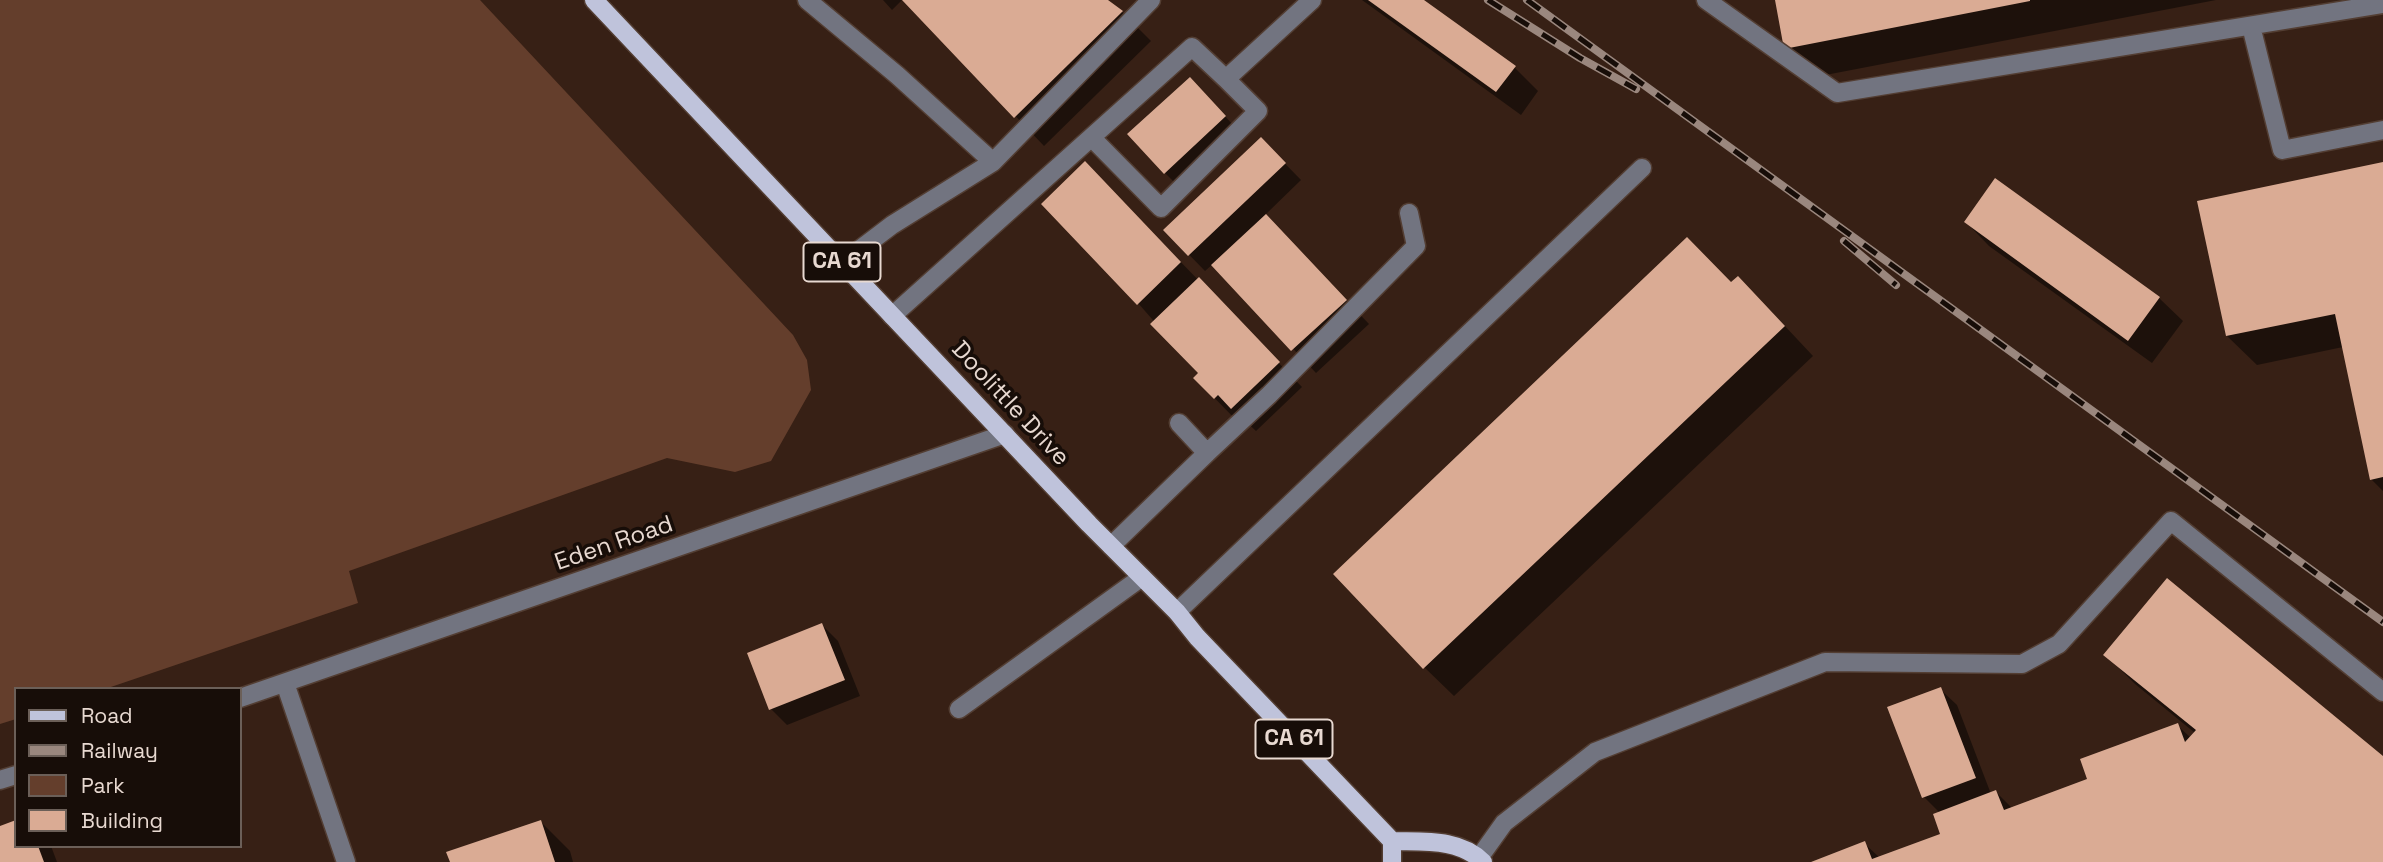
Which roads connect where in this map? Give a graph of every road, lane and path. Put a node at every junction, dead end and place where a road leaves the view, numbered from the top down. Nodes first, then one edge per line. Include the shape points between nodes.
1 (594, 0) edge
2 (807, 0) edge
3 (1151, 0) edge
4 (1312, 0) edge
5 (1706, 0) edge
6 (2383, 4) edge
7 (2251, 26) junction
8 (1226, 79) junction
9 (2383, 130) edge
10 (1092, 138) junction
11 (993, 162) junction
12 (1642, 168) dead end
13 (1409, 213) dead end
14 (842, 263) junction
15 (892, 316) junction
16 (1179, 423) dead end
17 (1004, 434) junction
18 (1207, 453) junction
19 (1111, 546) junction
20 (1142, 578) junction
21 (1177, 612) junction
22 (285, 683) junction
23 (2383, 692) edge
24 (242, 697) edge
25 (959, 709) dead end
26 (1391, 841) junction
27 (1481, 860) edge
28 (346, 862) edge
29 (1392, 862) edge

1 - 14 main road, Doolittle Drive / CA 61
2 - 11 street
3 - 11 street
4 - 8 street
5 - 7 street via 1836,93
6 - 7 street
7 - 9 street via 2282,150
8 - 10 street via 1192,47
8 - 10 street via 1258,111 1161,208
10 - 15 street
11 - 14 street via 892,225
12 - 21 street
13 - 18 street via 1416,246
14 - 15 main road, Doolittle Drive / CA 61
15 - 17 main road, Doolittle Drive / CA 61
16 - 18 street
17 - 19 main road, Doolittle Drive / CA 61
17 - 22 street, Eden Road
18 - 19 street
19 - 20 main road, Doolittle Drive / CA 61
20 - 21 main road, Doolittle Drive / CA 61
20 - 25 street
21 - 26 main road, Doolittle Drive / CA 61
22 - 24 street, Eden Road
22 - 28 street
23 - 27 street via 2171,521 2059,644 2022,664 1825,662 1595,752 1504,823
26 - 27 main road via 1448,843
26 - 29 main road

